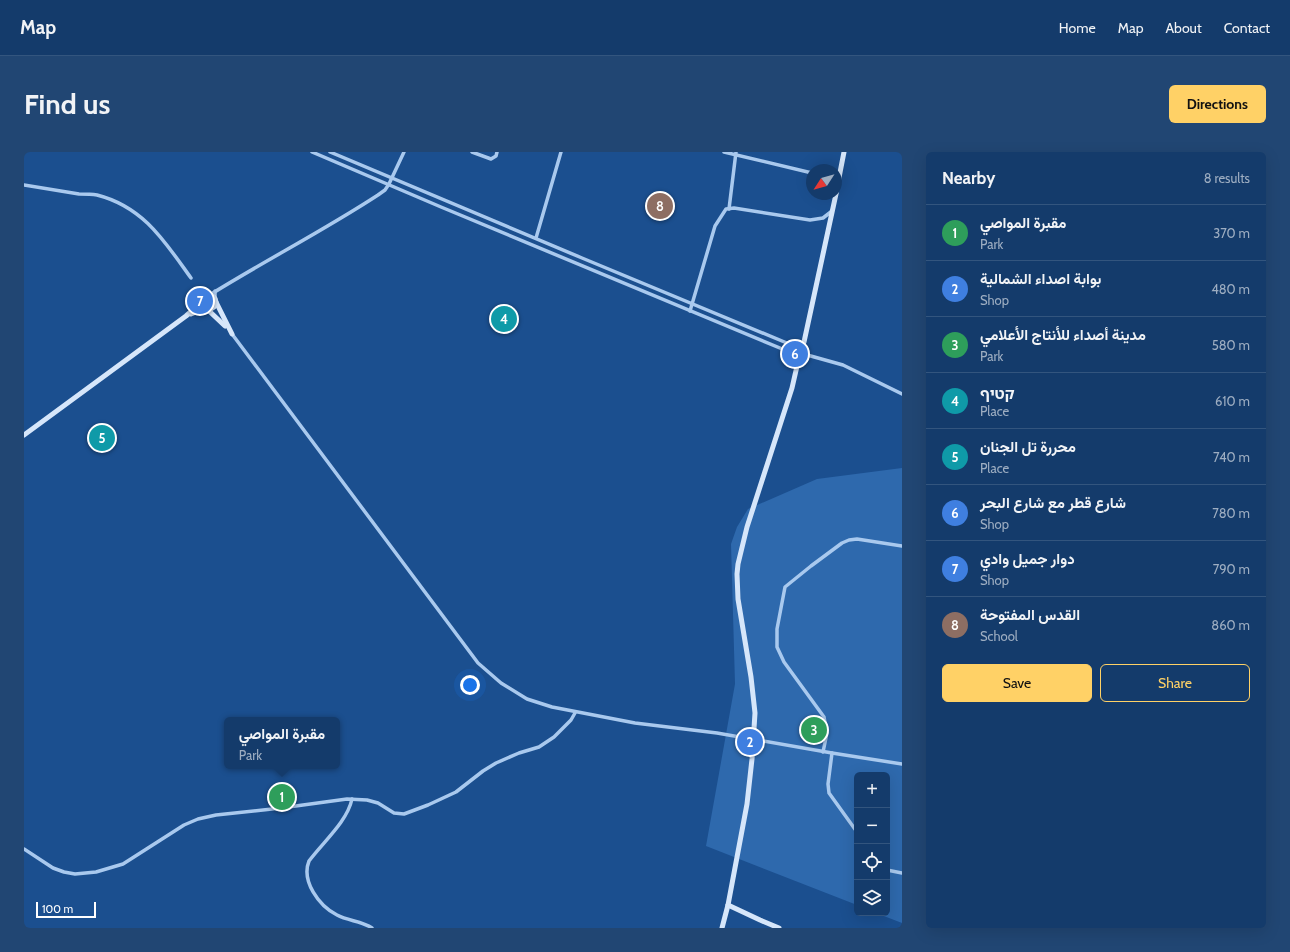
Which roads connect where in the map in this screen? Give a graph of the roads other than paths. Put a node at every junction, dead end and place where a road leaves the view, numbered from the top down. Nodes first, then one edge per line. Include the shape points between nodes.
1 (312, 152) edge
2 (330, 152) edge
3 (404, 152) edge
4 (472, 152) edge
5 (497, 152) edge
6 (561, 152) edge
7 (724, 152) edge
8 (844, 152) edge
9 (735, 154) edge
10 (841, 164) edge
11 (806, 172) edge
12 (392, 178) junction
13 (389, 184) junction
14 (24, 185) edge
15 (835, 200) edge
16 (729, 209) junction
17 (833, 210) junction
18 (536, 238) junction
19 (191, 278) dead end
20 (215, 291) junction
21 (208, 296) junction
22 (202, 299) junction
23 (215, 300) junction
24 (692, 304) junction
25 (206, 309) junction
26 (690, 311) junction
27 (186, 316) junction
28 (232, 334) junction
29 (800, 353) junction
30 (902, 394) edge
31 (24, 435) edge
32 (902, 546) edge
33 (575, 713) junction
34 (753, 740) junction
35 (823, 752) junction
36 (832, 753) junction
37 (902, 764) edge
38 (352, 799) junction
39 (854, 828) edge
40 (24, 850) edge
41 (890, 871) edge
42 (902, 873) edge
43 (728, 905) junction
44 (372, 928) edge
45 (722, 928) edge
46 (779, 928) edge

1 - 13 street
2 - 12 street
3 - 12 street
4 - 5 street via 491,160
6 - 18 street
7 - 9 street
8 - 10 main road
9 - 11 street
9 - 16 street
12 - 13 street
12 - 18 street
13 - 20 street via 385,190 364,204
13 - 26 street
14 - 19 street via 96,195 125,207 145,220 159,234
15 - 17 main road
16 - 17 street via 810,220 823,218
16 - 24 street via 715,226
17 - 29 main road
18 - 24 street
20 - 21 street
20 - 23 street
21 - 22 main road
21 - 23 main road
22 - 25 main road
22 - 27 main road
23 - 25 main road via 213,308
23 - 28 main road
24 - 26 street
24 - 29 street via 794,346
25 - 27 main road
25 - 28 main road
26 - 29 street via 792,353
27 - 31 main road
28 - 33 street via 478,663 501,683 526,698
29 - 30 street via 843,365
29 - 34 main road via 792,388 747,527 738,564 738,599 755,713
32 - 35 street via 857,539 846,541 788,584 783,592 777,647 784,662 824,717 827,733
33 - 34 street
33 - 38 street via 554,737 539,747 496,763 456,792 428,805 399,814 378,803
34 - 35 street
34 - 43 main road via 747,804
35 - 36 street
36 - 37 street
36 - 39 street via 829,793
38 - 40 street via 198,818 123,864 96,872 64,872
38 - 44 street via 340,822 309,861 309,880 314,893 329,910 347,920
41 - 42 street
43 - 45 main road
43 - 46 main road

